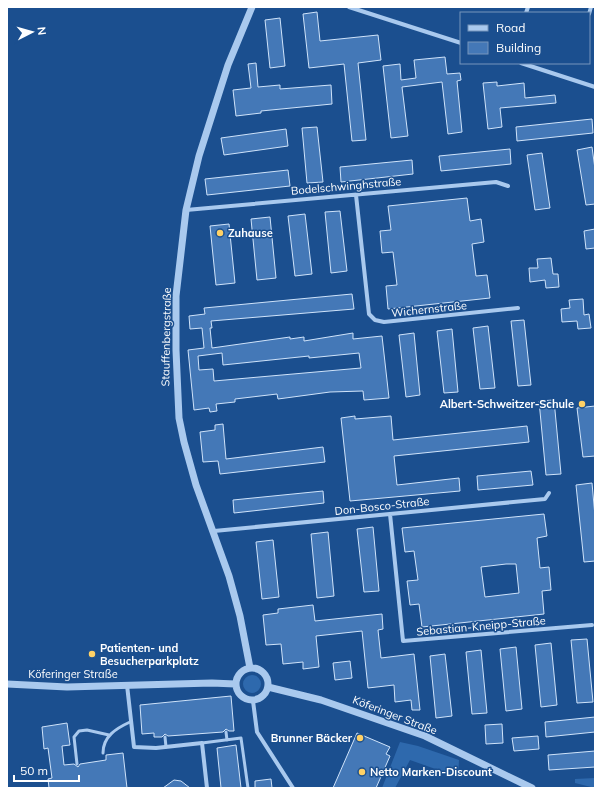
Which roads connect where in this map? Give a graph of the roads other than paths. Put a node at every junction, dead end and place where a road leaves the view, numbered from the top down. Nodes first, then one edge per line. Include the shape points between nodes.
1 (252, 7) edge
2 (349, 7) edge
3 (460, 44) edge
4 (524, 64) edge
5 (595, 87) edge
6 (508, 186) dead end
7 (356, 195) junction
8 (186, 210) junction
9 (518, 308) dead end
10 (549, 493) dead end
11 (390, 514) junction
12 (214, 532) junction
13 (592, 625) dead end
14 (250, 668) junction
15 (7, 684) edge
16 (235, 684) junction
17 (127, 685) junction
18 (268, 687) junction
19 (253, 701) junction
20 (130, 722) junction
21 (226, 732) dead end
22 (109, 735) junction
23 (165, 737) dead end
24 (227, 740) junction
25 (202, 742) junction
26 (166, 747) junction
27 (103, 753) dead end
28 (77, 764) dead end
29 (207, 788) edge
30 (248, 788) edge
31 (293, 788) edge
32 (532, 788) edge

1 - 8 street, Stauffenbergstraße via 228,65 199,156
2 - 3 street
4 - 5 street
6 - 7 street, Bodelschwinghstraße via 496,182
7 - 8 street, Bodelschwinghstraße
7 - 9 street, Wichernstraße via 369,314 375,320 384,322
8 - 12 street, Stauffenbergstraße via 176,296 178,411 196,485
10 - 11 street, Don-Bosco-Straße via 545,499
11 - 12 street, Don-Bosco-Straße
11 - 13 street, Sebastian-Kneipp-Straße via 403,641
12 - 14 street, Stauffenbergstraße via 240,616
14 - 16 street via 241,671
14 - 18 street via 264,673
15 - 17 street, Köferinger Straße via 67,687
16 - 17 street, Köferinger Straße
16 - 19 street via 239,694
17 - 20 street
18 - 19 street via 263,696
18 - 32 street, Köferinger Straße via 321,700 425,736
19 - 31 street via 257,732
20 - 22 lane
20 - 26 street via 134,747
21 - 24 lane
22 - 27 lane
22 - 28 lane via 87,730 79,731 74,737
23 - 26 lane
24 - 25 lane
24 - 30 lane via 241,738
25 - 26 street
25 - 29 street

